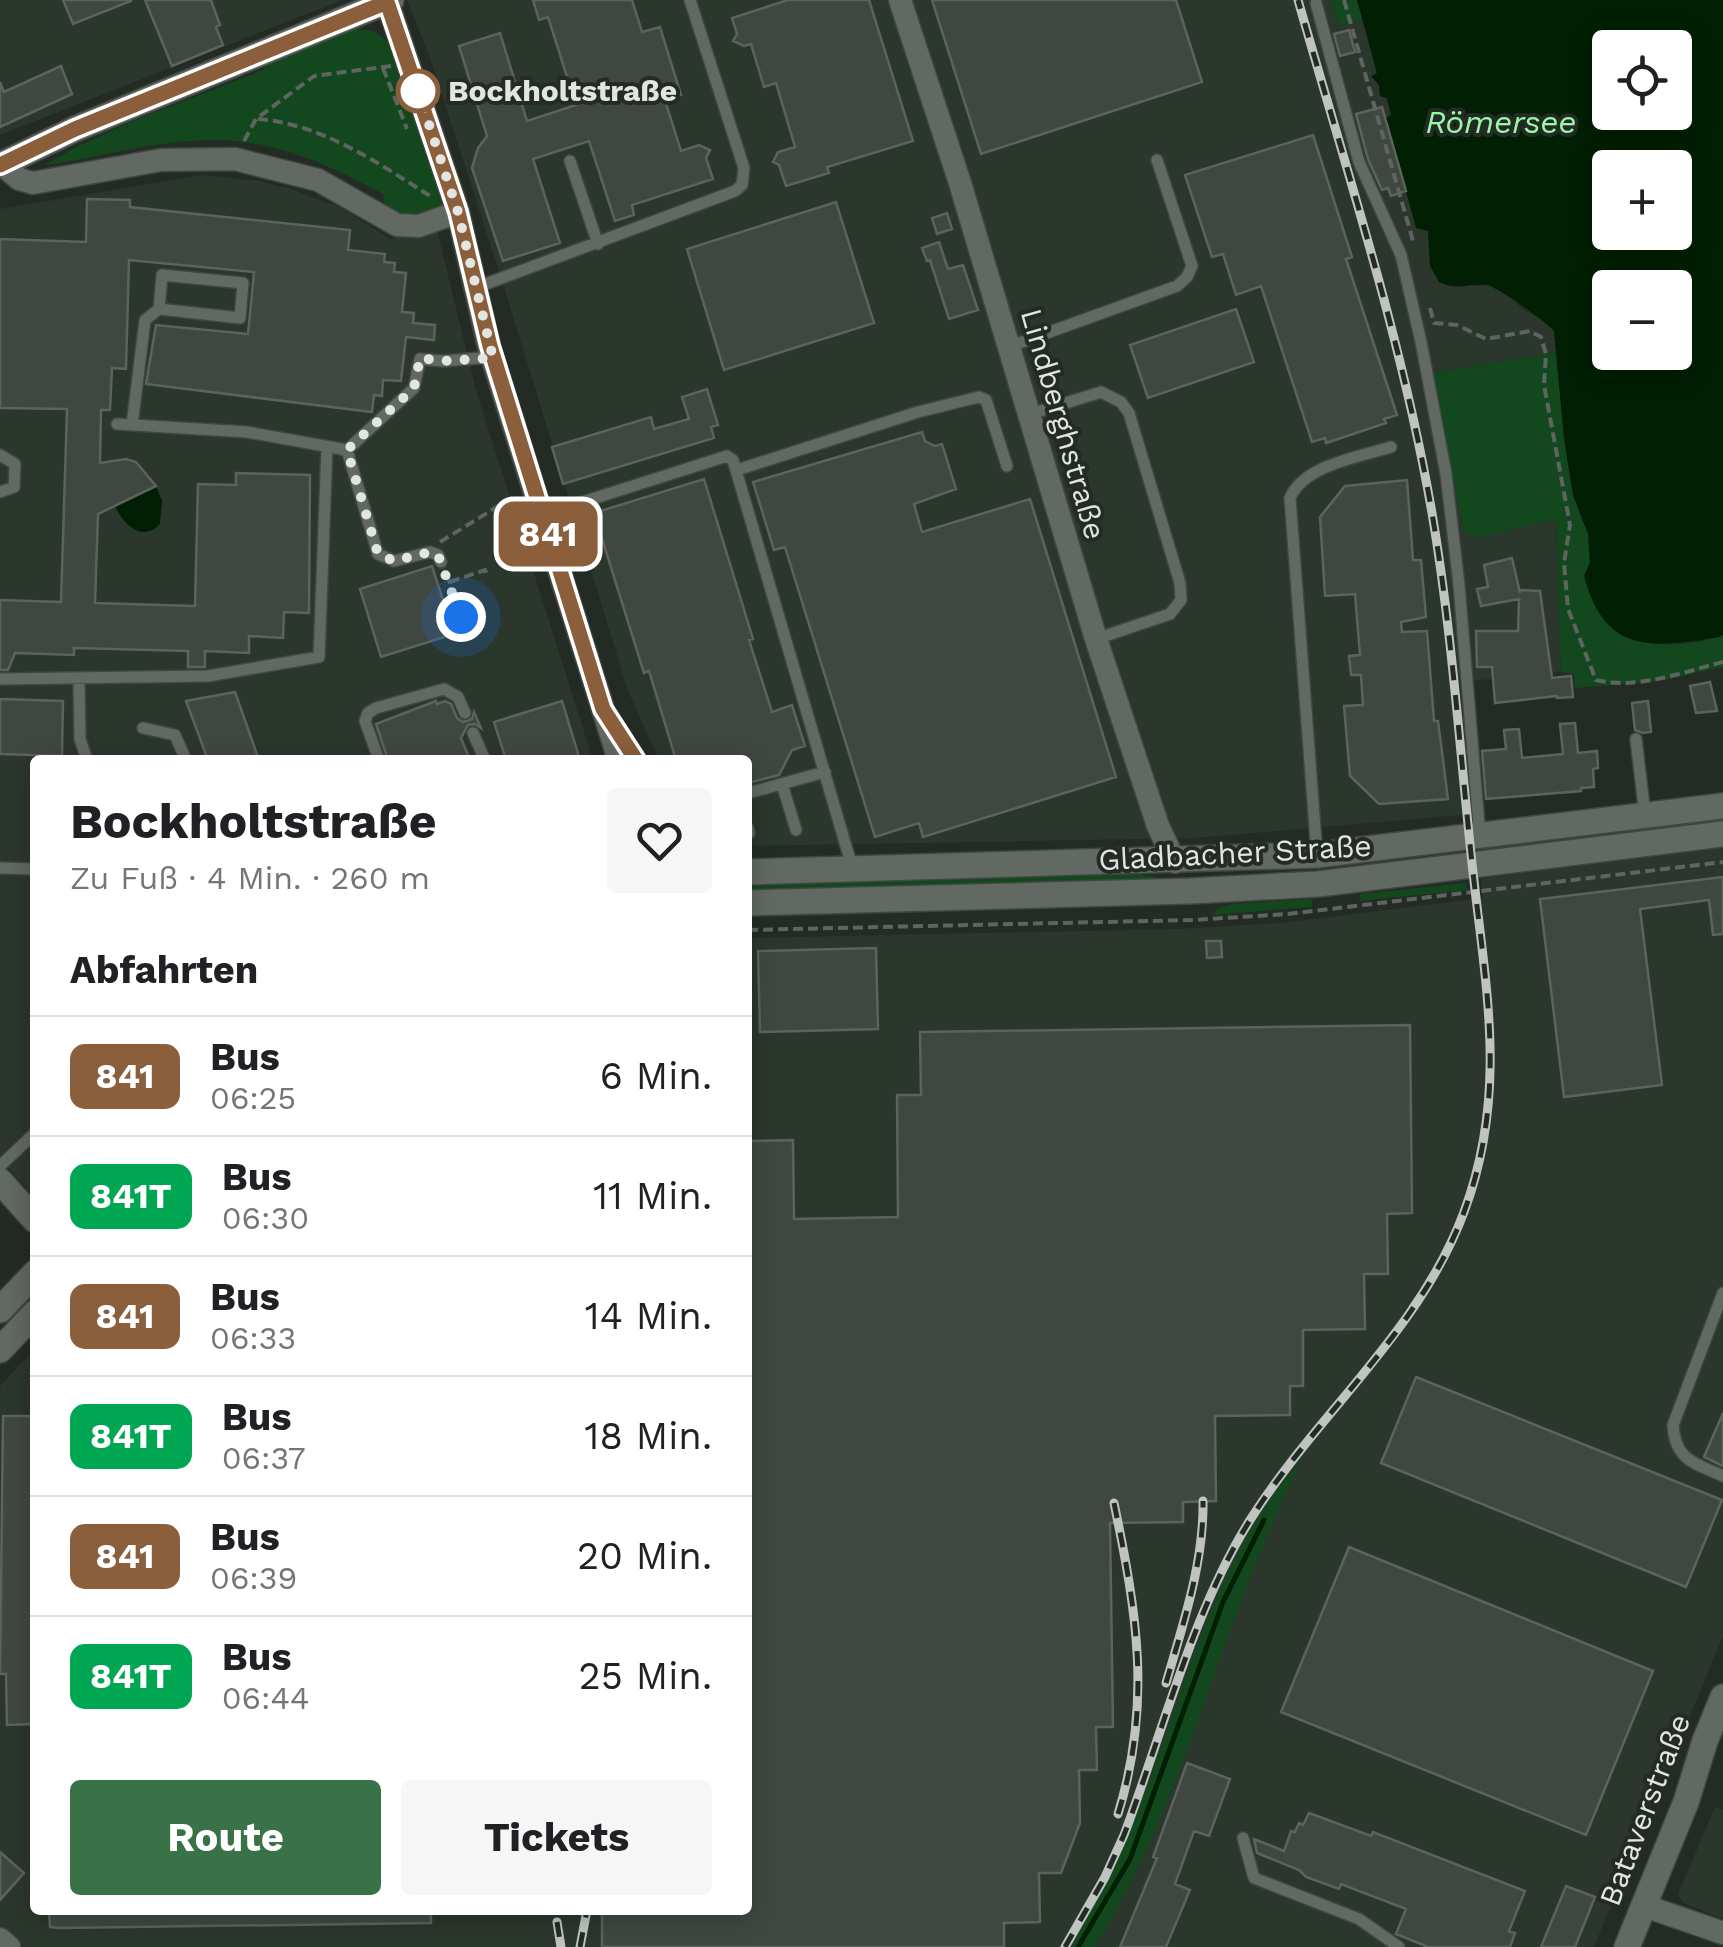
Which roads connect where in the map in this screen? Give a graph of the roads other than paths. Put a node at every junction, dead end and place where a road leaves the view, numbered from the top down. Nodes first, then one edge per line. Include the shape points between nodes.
1 (690, 0) edge
2 (900, 0) edge
3 (389, 1) edge
4 (1316, 4) dead end
5 (1157, 160) dead end
6 (570, 161) dead end
7 (1, 164) edge
8 (448, 215) junction
9 (598, 244) junction
10 (475, 288) junction
11 (159, 309) junction
12 (1008, 347) junction
13 (493, 358) junction
14 (1027, 415) junction
15 (117, 424) dead end
16 (132, 425) junction
17 (1391, 446) dead end
18 (327, 447) junction
19 (347, 450) junction
20 (0, 455) edge
21 (1007, 466) dead end
22 (736, 470) junction
23 (0, 492) edge
24 (542, 515) junction
25 (441, 562) road end
26 (1096, 639) junction
27 (0, 679) edge
28 (79, 680) junction
29 (376, 708) junction
30 (603, 709) junction
31 (464, 713) dead end
32 (391, 718) dead end
33 (143, 728) dead end
34 (473, 733) dead end
35 (1636, 739) dead end
36 (85, 755) edge
37 (184, 755) edge
38 (377, 755) edge
39 (482, 755) edge
40 (618, 755) edge
41 (633, 755) edge
42 (825, 772) junction
43 (782, 784) junction
44 (752, 792) edge
45 (1723, 806) edge
46 (1644, 815) junction
47 (796, 830) dead end
48 (1723, 834) edge
49 (1480, 837) junction
50 (1317, 855) junction
51 (1176, 862) junction
52 (0, 868) edge
53 (30, 868) edge
54 (853, 870) junction
55 (752, 872) edge
56 (1190, 891) junction
57 (752, 903) edge
58 (30, 1138) edge
59 (0, 1166) edge
60 (0, 1181) edge
61 (30, 1214) edge
62 (28, 1280) edge
63 (1723, 1293) edge
64 (0, 1310) edge
65 (30, 1318) edge
66 (0, 1350) edge
67 (1723, 1476) edge
68 (1723, 1697) edge
69 (1243, 1838) dead end
70 (1645, 1906) junction
71 (1723, 1933) edge
72 (0, 1940) edge
73 (9, 1947) edge
74 (1399, 1947) edge
75 (1627, 1947) edge

1 - 9 lane via 744,168 742,185
2 - 12 street, Lindberghstraße
3 - 7 main road
3 - 8 street
4 - 49 lane via 1359,162 1401,255 1421,342 1446,474
5 - 12 lane via 1192,266 1187,277 1178,286
6 - 9 lane
7 - 8 street via 33,184 161,160 235,159 318,180 397,225 418,226
8 - 10 street
9 - 10 lane
10 - 13 street
11 - 11 lane via 240,318 244,283 162,275
11 - 16 lane via 146,320
12 - 14 street, Lindberghstraße
13 - 19 lane via 420,358 414,388
13 - 24 street
14 - 26 street, Lindberghstraße
14 - 26 lane via 1101,392 1128,413 1181,600 1170,614
15 - 16 lane
16 - 18 lane via 246,432
17 - 50 lane via 1313,473 1296,484 1290,498
18 - 19 lane
18 - 28 lane via 319,657 208,676
19 - 25 lane via 378,554 394,561 430,552
20 - 23 lane via 15,464 14,486
21 - 22 lane via 986,400 979,398
22 - 24 lane via 727,456
22 - 42 lane
24 - 30 street
26 - 51 street, Lindberghstraße
27 - 28 lane
28 - 36 lane
29 - 31 lane via 444,689
29 - 32 lane
29 - 38 lane via 365,720
30 - 40 street
30 - 41 street
33 - 37 lane via 175,735
34 - 39 lane
35 - 46 lane
42 - 43 lane
42 - 54 lane
43 - 44 lane
43 - 47 lane
45 - 46 main road, Gladbacher Straße
46 - 49 main road, Gladbacher Straße
48 - 56 main road, Gladbacher Straße via 1400,876
49 - 50 main road, Gladbacher Straße
50 - 51 main road, Gladbacher Straße
51 - 54 main road, Gladbacher Straße
51 - 56 main road
52 - 53 lane
54 - 55 main road, Gladbacher Straße
56 - 57 main road, Gladbacher Straße
58 - 59 lane
60 - 61 main road
62 - 64 main road
63 - 67 lane via 1673,1424 1674,1444 1688,1460
65 - 66 main road
68 - 70 main road, Bataverstraße
69 - 74 lane via 1254,1878 1358,1919
70 - 71 street
70 - 75 main road, Bataverstraße
72 - 73 street

